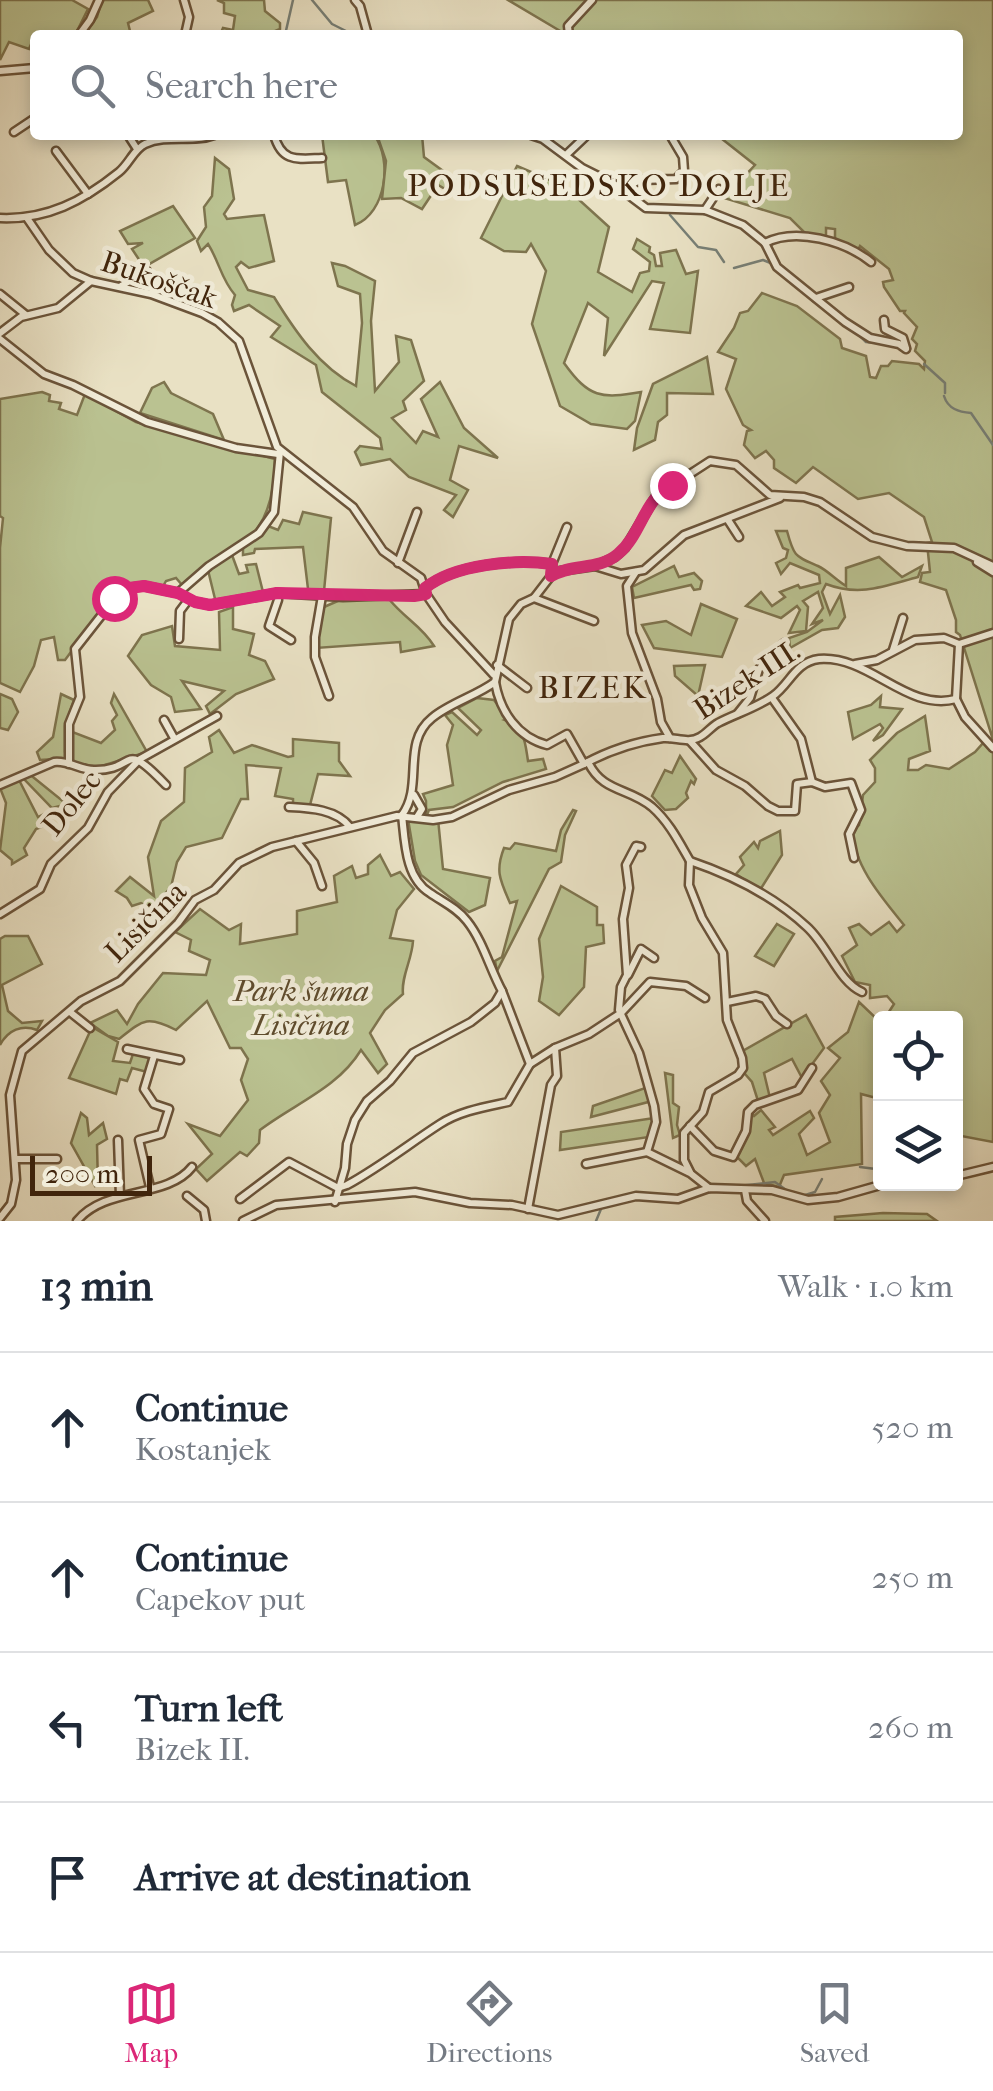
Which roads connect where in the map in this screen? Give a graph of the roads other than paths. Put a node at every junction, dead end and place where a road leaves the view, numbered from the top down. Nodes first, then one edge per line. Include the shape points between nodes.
1 (99, 0) edge
2 (184, 0) edge
3 (592, 0) edge
4 (360, 2) edge
5 (82, 30) edge
6 (186, 30) edge
7 (367, 30) edge
8 (568, 30) edge
9 (30, 68) edge
10 (1, 70) edge
11 (30, 121) edge
12 (14, 132) dead end
13 (133, 140) edge
14 (167, 140) edge
15 (275, 140) edge
16 (544, 140) edge
17 (582, 140) edge
18 (673, 140) edge
19 (137, 149) junction
20 (56, 151) dead end
21 (566, 155) junction
22 (322, 158) dead end
23 (719, 189) dead end
24 (622, 190) junction
25 (88, 194) junction
26 (705, 210) junction
27 (0, 218) edge
28 (27, 218) junction
29 (765, 243) junction
30 (872, 262) dead end
31 (146, 271) dead end
32 (91, 281) junction
33 (120, 287) junction
34 (849, 287) dead end
35 (0, 294) edge
36 (816, 298) junction
37 (26, 315) junction
38 (884, 320) dead end
39 (0, 336) edge
40 (279, 453) junction
41 (786, 496) junction
42 (417, 512) dead end
43 (728, 520) junction
44 (568, 527) dead end
45 (738, 537) dead end
46 (398, 563) junction
47 (552, 564) junction
48 (595, 566) junction
49 (993, 569) edge
50 (637, 571) junction
51 (551, 576) junction
52 (425, 591) junction
53 (178, 593) junction
54 (277, 593) junction
55 (322, 596) junction
56 (534, 598) junction
57 (189, 599) junction
58 (903, 618) dead end
59 (594, 621) dead end
60 (993, 634) edge
61 (180, 639) dead end
62 (291, 640) dead end
63 (784, 643) dead end
64 (960, 644) junction
65 (892, 651) junction
66 (854, 664) junction
67 (486, 665) junction
68 (499, 666) junction
69 (495, 679) junction
70 (528, 688) dead end
71 (329, 696) dead end
72 (772, 698) junction
73 (956, 698) junction
74 (217, 716) dead end
75 (734, 718) junction
76 (164, 720) dead end
77 (174, 738) junction
78 (670, 738) junction
79 (690, 742) junction
80 (993, 748) edge
81 (140, 759) junction
82 (586, 763) junction
83 (69, 764) junction
84 (812, 782) junction
85 (0, 785) edge
86 (166, 786) dead end
87 (413, 794) junction
88 (289, 808) dead end
89 (402, 815) junction
90 (417, 817) junction
91 (350, 827) junction
92 (296, 841) junction
93 (641, 847) dead end
94 (854, 858) dead end
95 (690, 861) junction
96 (322, 886) dead end
97 (0, 914) edge
98 (654, 958) dead end
99 (627, 975) junction
100 (502, 991) junction
101 (862, 992) dead end
102 (705, 998) dead end
103 (727, 1002) junction
104 (70, 1012) junction
105 (621, 1014) junction
106 (787, 1024) dead end
107 (90, 1028) dead end
108 (555, 1048) junction
109 (128, 1049) dead end
110 (154, 1056) junction
111 (180, 1060) dead end
112 (530, 1064) junction
113 (812, 1068) dead end
114 (690, 1126) junction
115 (118, 1140) dead end
116 (647, 1152) junction
117 (15, 1159) junction
118 (56, 1159) dead end
119 (586, 1164) dead end
120 (192, 1167) dead end
121 (993, 1167) edge
122 (690, 1173) junction
123 (963, 1174) edge
124 (150, 1187) junction
125 (873, 1187) edge
126 (338, 1188) junction
127 (709, 1188) junction
128 (746, 1190) junction
129 (120, 1196) junction
130 (186, 1196) dead end
131 (240, 1199) dead end
132 (335, 1202) junction
133 (528, 1209) junction
134 (0, 1218) edge
135 (77, 1221) edge
136 (206, 1221) edge
137 (242, 1221) edge
138 (765, 1221) edge

1 - 5 street
2 - 6 street
3 - 8 street
4 - 7 street
9 - 10 street
11 - 12 street
13 - 19 street
14 - 19 street
15 - 22 street via 288,157
16 - 21 street
17 - 21 street
18 - 24 street via 683,157 684,171 676,179 640,180
19 - 25 street via 123,169
20 - 25 street
21 - 24 street
23 - 26 street
24 - 26 street via 654,210
25 - 28 street via 57,212
26 - 29 street via 744,225
27 - 28 street
28 - 32 street, Bukoščak via 57,260
29 - 30 street via 787,236 830,239
29 - 36 street via 777,266
31 - 33 street
32 - 33 street, Bukoščak
32 - 37 street via 58,308
33 - 40 street, Bukoščak via 202,314 238,341
34 - 36 street
35 - 37 street
36 - 38 street via 866,336 906,349
37 - 39 street
39 - 40 street via 44,374 148,422 236,448
40 - 46 street via 342,496
40 - 53 street via 274,512 259,533
41 - 43 street
41 - 48 street via 770,494 736,465 710,461 656,496 625,548
41 - 49 street via 820,502 881,540 954,548
42 - 46 street
43 - 45 street
43 - 50 street via 684,535
44 - 47 street
46 - 52 street via 421,578
47 - 51 street
47 - 52 street via 512,561 438,577
48 - 50 street via 615,574
48 - 51 street
50 - 78 street via 628,586 632,633
51 - 56 street
52 - 55 street
52 - 67 street
53 - 57 street
53 - 83 street via 129,588 76,649 80,697 69,724
54 - 55 street
54 - 57 street via 210,605
54 - 62 street via 269,626
55 - 71 street via 316,656
56 - 59 street
56 - 68 street via 509,619
57 - 61 street via 180,611
58 - 65 street
60 - 64 street
63 - 75 street via 760,669
64 - 65 street via 915,640
64 - 73 street
65 - 66 street
66 - 72 street, Bizek III. via 810,661
66 - 73 street, Bizek III. via 912,695
67 - 68 street
67 - 69 street
68 - 69 street
68 - 70 street
69 - 82 street via 502,706 522,733 547,744 566,734
69 - 87 street via 430,719 414,752
72 - 75 street, Bizek III.
72 - 84 street via 801,739
73 - 80 street
74 - 77 street, Dolec
75 - 79 street, Bizek III.
76 - 77 street
77 - 81 street, Dolec
78 - 79 street, Bizek III.
78 - 82 street, Bizek III. via 617,747
79 - 84 street via 716,770 778,811 796,812 798,784
81 - 83 street via 101,770
81 - 86 street, Dolec
81 - 97 street, Dolec via 51,864 40,889
82 - 90 street, Lisičina via 452,817
82 - 95 street via 602,783 650,805
83 - 85 street via 46,764
84 - 94 street via 825,788 851,783 861,810 850,834
87 - 89 street
87 - 90 street via 422,809
88 - 91 street via 340,817
89 - 90 street, Lisičina
89 - 91 street, Lisičina
89 - 100 street via 414,877 467,921
91 - 92 street, Lisičina
92 - 96 street via 314,862
92 - 104 street, Lisičina via 242,860 120,981
93 - 99 street via 626,865
95 - 101 street via 726,872 792,915 821,942 848,985
95 - 103 street via 689,885 723,952
98 - 99 street via 641,949
99 - 105 street
100 - 112 street
100 - 126 street via 471,1022 413,1053 371,1096 352,1130
102 - 105 street via 654,980
103 - 106 street via 766,999
103 - 114 street via 743,1068 709,1092
104 - 107 street
104 - 117 street, Lisičina via 25,1047 14,1074
105 - 108 street
105 - 116 street via 654,1106
108 - 112 street
108 - 133 street via 557,1076
109 - 110 street
110 - 111 street
110 - 124 street via 144,1089 154,1104 169,1109 162,1134 139,1140
112 - 126 street via 508,1102 442,1122
113 - 114 street via 798,1090 748,1112 733,1157 714,1151
114 - 122 street via 684,1132
115 - 129 street
116 - 119 street
116 - 122 street
117 - 118 street
117 - 134 street, Lisičina via 15,1191
120 - 124 street
121 - 123 street
122 - 127 street
124 - 129 street
125 - 128 street via 808,1200
126 - 131 street via 289,1162
126 - 132 street
127 - 128 street
127 - 133 street via 682,1198 636,1196 562,1215
128 - 138 street
129 - 135 street via 89,1207
130 - 136 street via 204,1210
132 - 133 street via 415,1192
132 - 137 street via 276,1206

